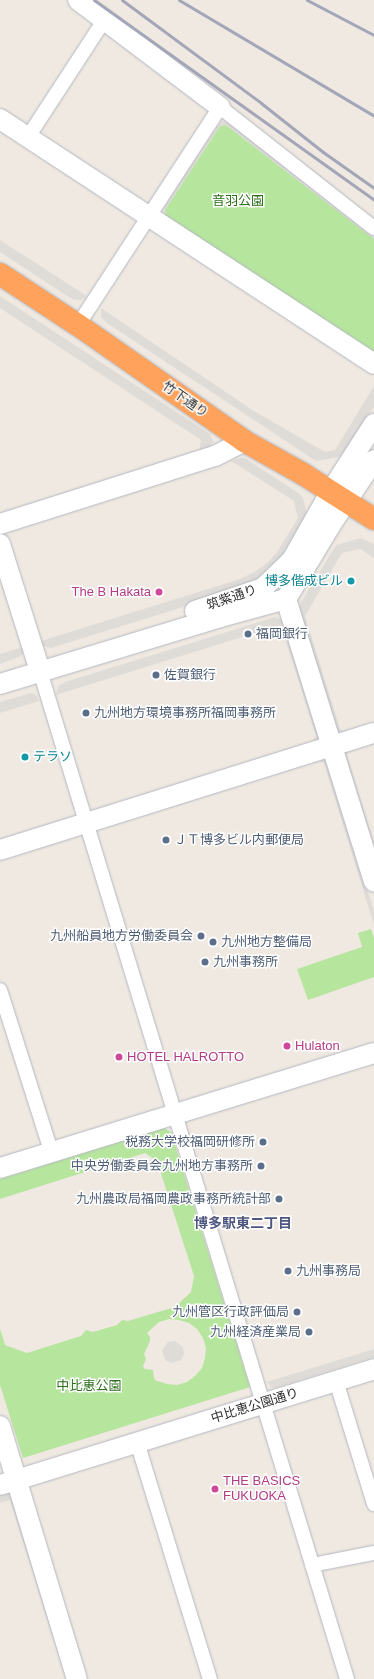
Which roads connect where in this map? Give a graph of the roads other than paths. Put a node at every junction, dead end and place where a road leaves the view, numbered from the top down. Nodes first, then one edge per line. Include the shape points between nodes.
1 (78, 0) edge
2 (105, 19) junction
3 (220, 108) junction
4 (0, 119) edge
5 (28, 137) junction
6 (149, 216) junction
7 (374, 228) edge
8 (0, 274) edge
9 (78, 326) junction
10 (374, 364) edge
11 (374, 424) edge
12 (244, 441) junction
13 (374, 460) edge
14 (339, 496) junction
15 (374, 519) edge
16 (0, 524) edge
17 (0, 544) edge
18 (286, 599) junction
19 (40, 671) junction
20 (0, 684) edge
21 (374, 733) edge
22 (331, 746) junction
23 (85, 823) junction
24 (0, 850) edge
25 (374, 882) edge
26 (0, 990) edge
27 (374, 1053) edge
28 (176, 1115) junction
29 (51, 1151) junction
30 (0, 1168) edge
31 (374, 1369) edge
32 (336, 1381) junction
33 (264, 1403) junction
34 (0, 1426) edge
35 (137, 1442) junction
36 (8, 1483) edge
37 (374, 1504) edge
38 (374, 1553) edge
39 (312, 1565) junction
40 (77, 1679) edge
41 (210, 1679) edge
42 (347, 1679) edge

1 - 2 street
2 - 3 street
2 - 5 street
3 - 6 street
3 - 7 street
4 - 5 street
5 - 6 street
6 - 9 street
6 - 10 street
8 - 9 highway, 竹下通り
9 - 12 highway, 竹下通り
11 - 14 street, 筑紫通り
12 - 14 highway, 竹下通り
12 - 16 street via 215,456
13 - 14 street, 筑紫通り
14 - 15 highway, 竹下通り
14 - 18 street, 筑紫通り
14 - 19 street, 筑紫通り via 292,560 263,588 43,662
17 - 19 street
18 - 19 street, 筑紫通り
18 - 22 street
19 - 20 street, 筑紫通り
19 - 23 street
21 - 22 street
22 - 23 street
22 - 25 street
23 - 24 street
23 - 28 street
26 - 29 street
27 - 28 street
28 - 29 street
28 - 33 street
29 - 30 street
31 - 32 street, 中比恵公園通り
32 - 33 street, 中比恵公園通り
32 - 37 street
33 - 35 street, 中比恵公園通り
33 - 39 street
34 - 36 street
35 - 36 street, 中比恵公園通り
35 - 41 street
36 - 40 street
38 - 39 street
39 - 42 street

